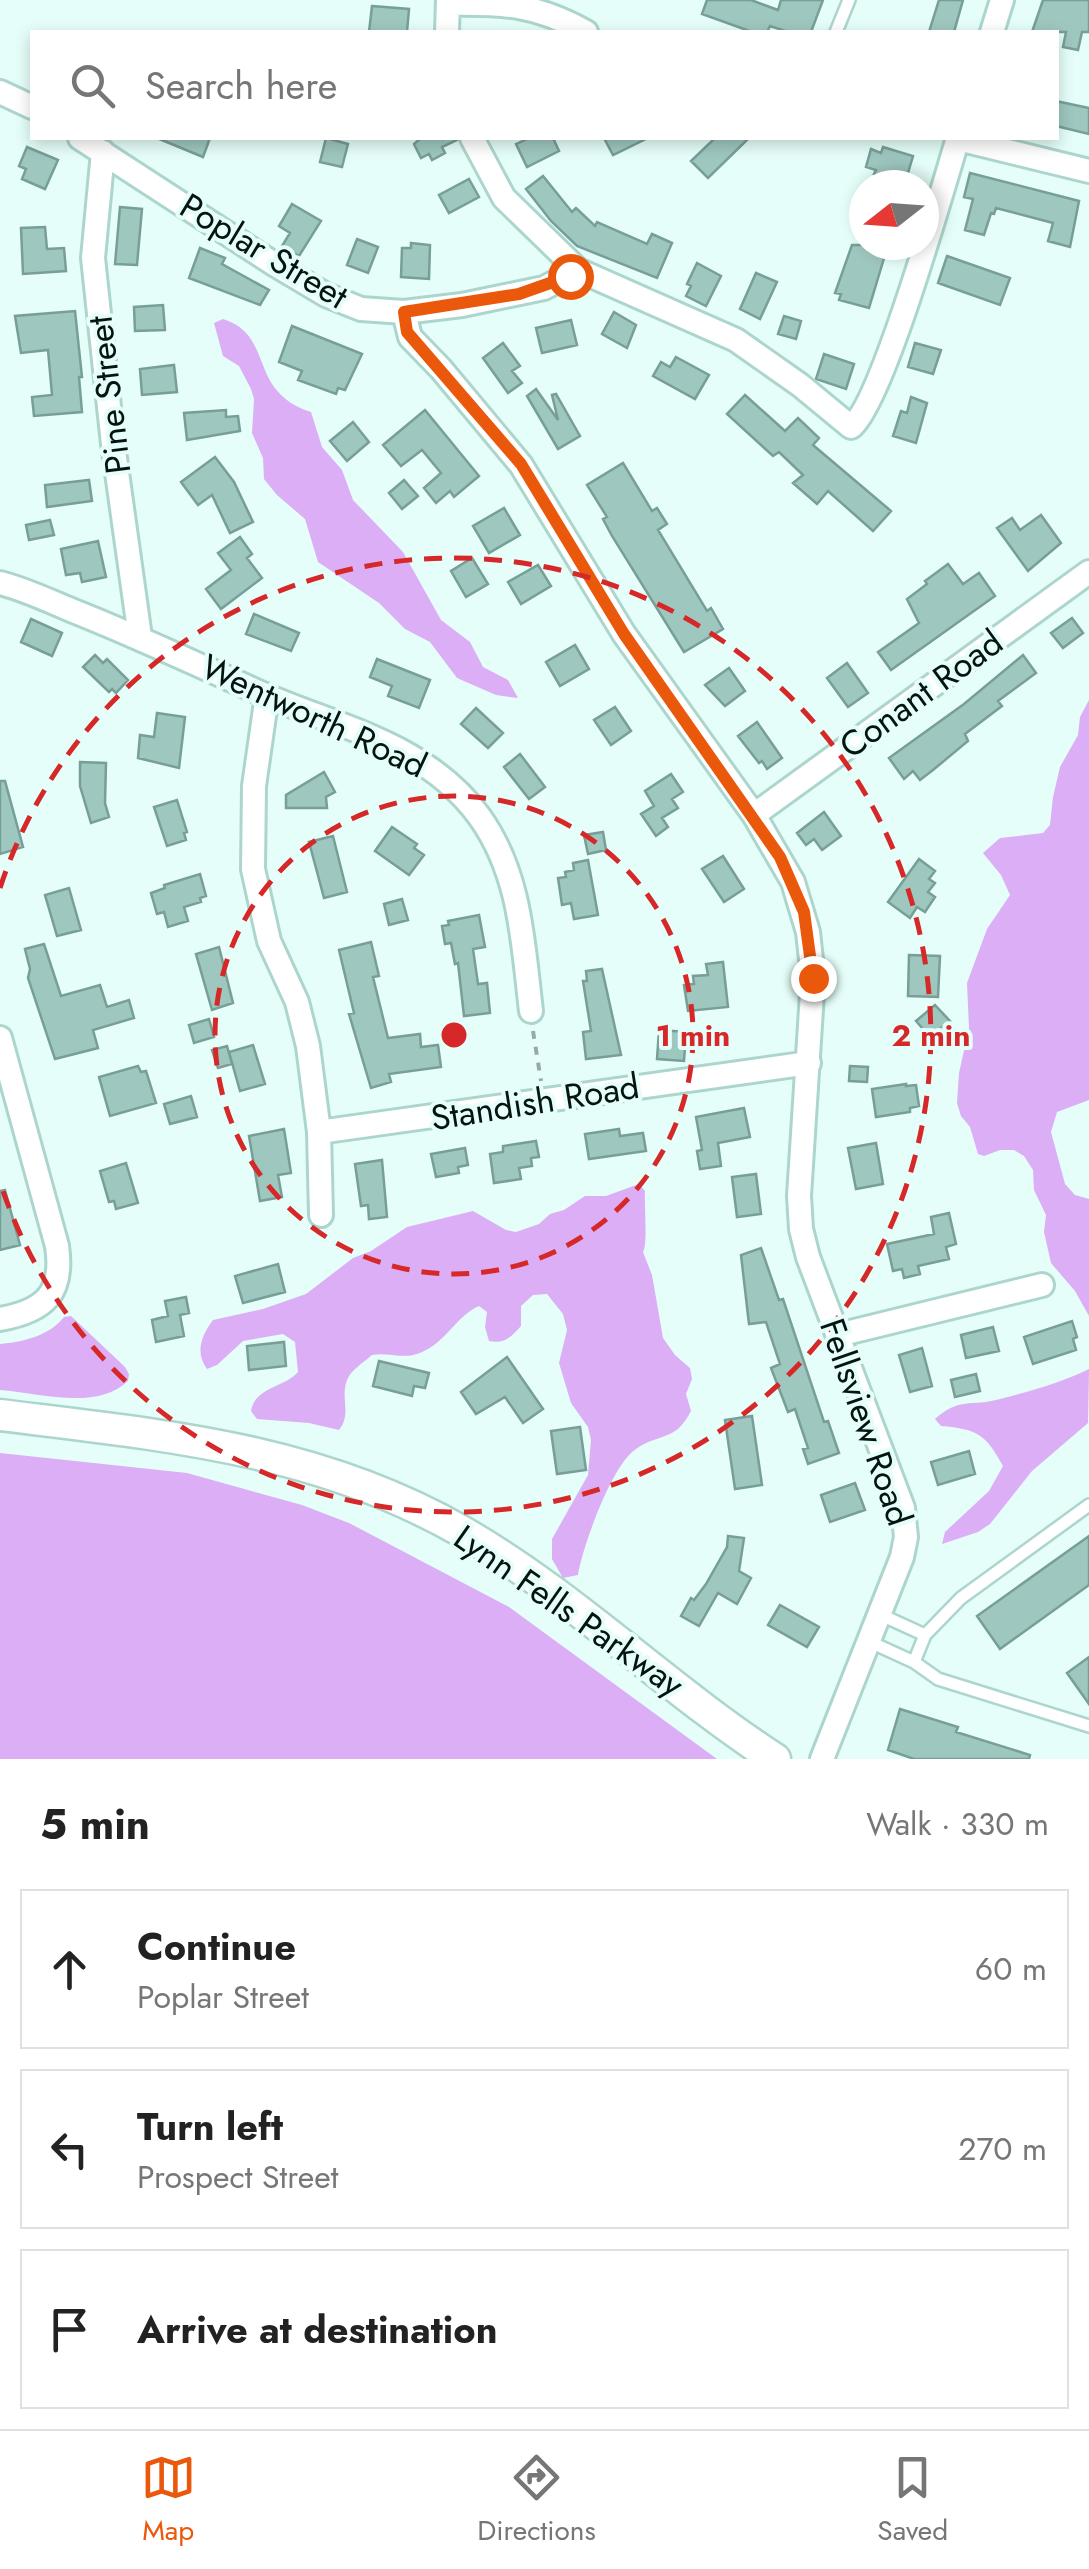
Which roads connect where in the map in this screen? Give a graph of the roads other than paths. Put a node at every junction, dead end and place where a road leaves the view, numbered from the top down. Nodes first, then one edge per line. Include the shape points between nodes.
1 (849, 0) edge
2 (1002, 0) edge
3 (448, 2) edge
4 (447, 30) edge
5 (582, 30) edge
6 (837, 30) edge
7 (993, 30) edge
8 (0, 92) edge
9 (30, 106) edge
10 (83, 140) edge
11 (473, 140) edge
12 (957, 140) edge
13 (966, 140) edge
14 (103, 152) junction
15 (1089, 171) edge
16 (578, 270) junction
17 (404, 312) junction
18 (1089, 572) edge
19 (0, 582) edge
20 (140, 637) junction
21 (267, 696) junction
22 (754, 815) junction
23 (531, 1012) road end
24 (0, 1038) edge
25 (810, 1064) junction
26 (319, 1132) junction
27 (321, 1215) dead end
28 (1042, 1285) dead end
29 (0, 1319) edge
30 (838, 1335) junction
31 (0, 1415) edge
32 (1089, 1505) edge
33 (879, 1614) junction
34 (925, 1635) junction
35 (868, 1641) junction
36 (914, 1662) junction
37 (1089, 1726) edge
38 (774, 1759) edge
39 (822, 1759) edge

1 - 6 lane
2 - 7 street
3 - 4 street
3 - 5 street via 528,6
8 - 9 street
10 - 14 street, Poplar Street
11 - 16 street via 504,198
12 - 16 street via 875,387 851,427 736,340
13 - 15 street
14 - 17 street, Poplar Street via 326,295 365,310
14 - 20 street, Pine Street via 93,258
16 - 17 street, Poplar Street via 519,294
17 - 22 street, Fellsview Road via 410,338 521,464 652,675
18 - 22 street, Conant Road
19 - 20 street, Wentworth Road
20 - 21 street, Wentworth Road
21 - 23 street, Wentworth Road via 398,748 470,805 498,847 514,890
21 - 26 street via 254,786 254,880 269,940 302,1018
22 - 25 street, Fellsview Road via 793,882 808,932
24 - 29 street via 60,1268 57,1285 41,1304
25 - 26 street, Standish Road
25 - 30 street, Fellsview Road via 801,1229
26 - 27 street
28 - 30 street
30 - 33 street, Fellsview Road via 906,1518 904,1547
31 - 38 main road, Lynn Fells Parkway via 246,1450 332,1473 419,1509 499,1555
32 - 34 lane via 961,1598
33 - 34 lane
33 - 35 street, Fellsview Road
34 - 36 lane
35 - 36 lane
35 - 39 street, Fellsview Road
36 - 37 lane via 938,1678

